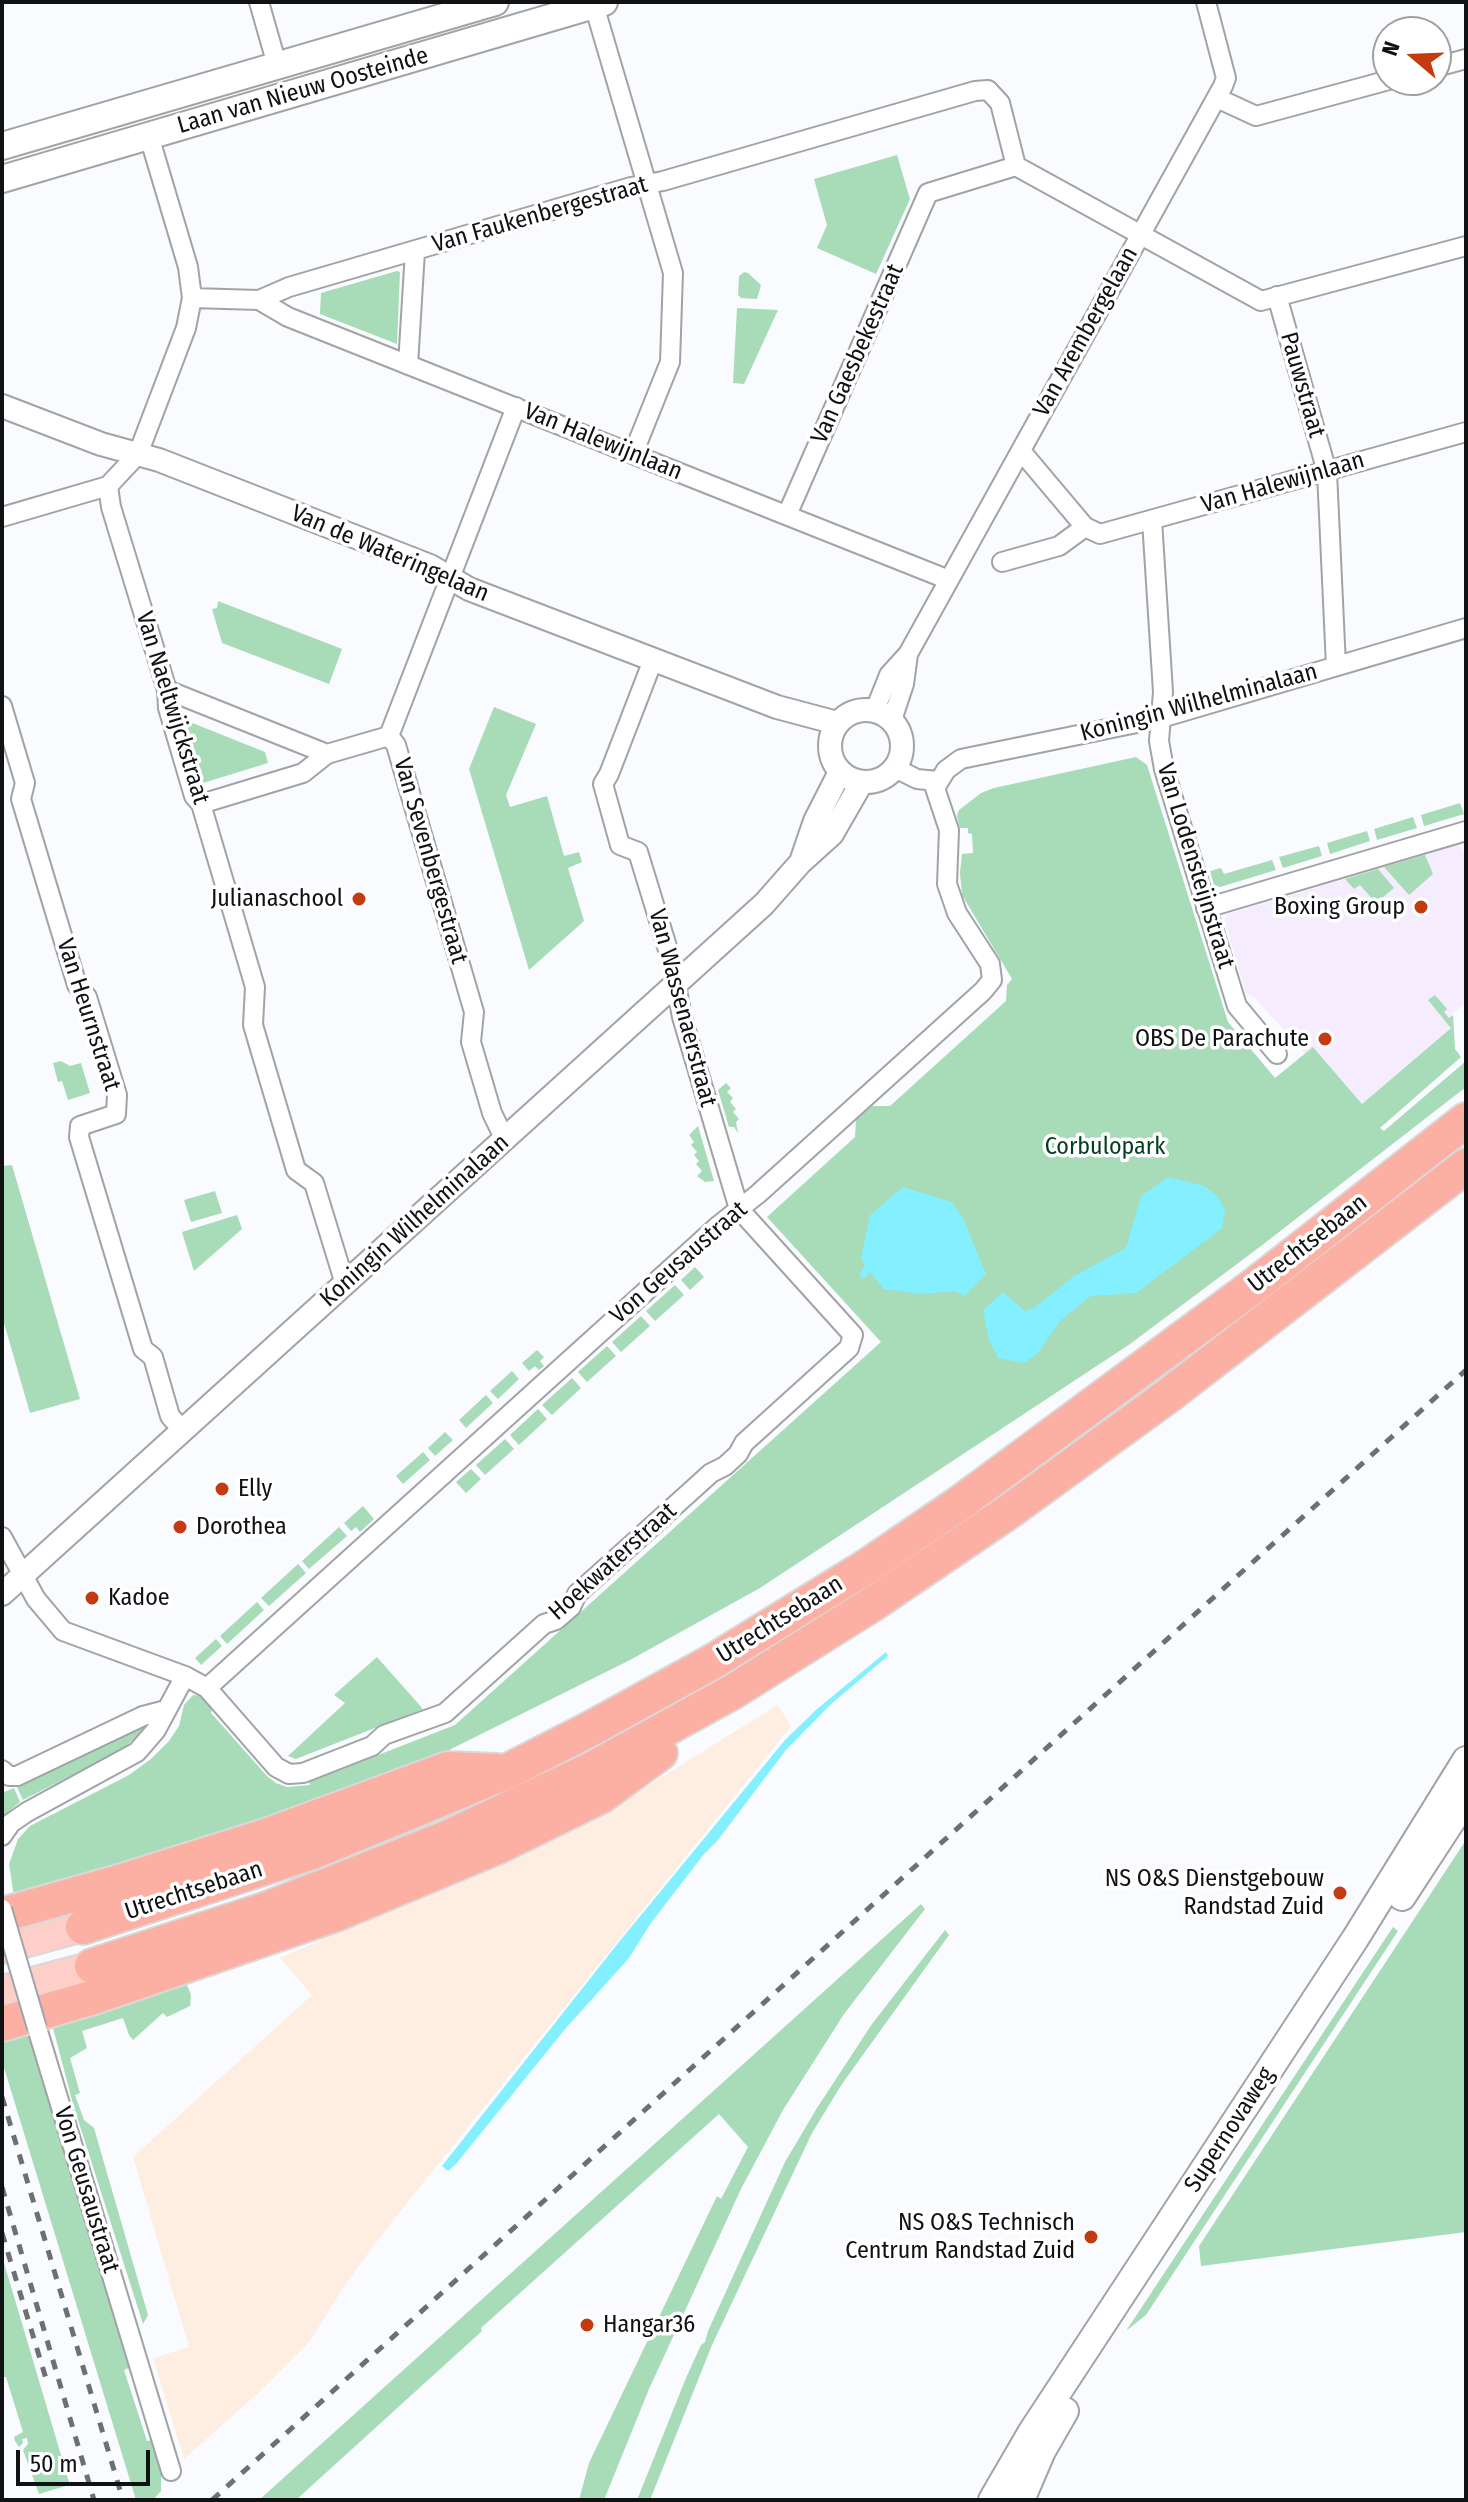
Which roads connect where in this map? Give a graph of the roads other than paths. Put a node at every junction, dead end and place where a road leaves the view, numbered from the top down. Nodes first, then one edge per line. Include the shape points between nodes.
1 (259, 2) edge
2 (495, 2) edge
3 (1206, 2) edge
4 (599, 4) edge
5 (277, 65) junction
6 (1372, 85) edge
7 (1217, 98) junction
8 (149, 136) junction
9 (2, 146) edge
10 (1016, 166) junction
11 (2, 179) edge
12 (648, 184) junction
13 (1140, 234) junction
14 (1466, 246) edge
15 (415, 251) junction
16 (1277, 296) junction
17 (192, 298) junction
18 (259, 300) junction
19 (408, 365) junction
20 (2, 406) edge
21 (516, 407) junction
22 (1466, 432) edge
23 (1021, 451) junction
24 (138, 454) junction
25 (633, 454) junction
26 (1327, 472) junction
27 (108, 486) junction
28 (787, 515) junction
29 (2, 517) edge
30 (1152, 520) junction
31 (1093, 530) junction
32 (1002, 562) dead end
33 (451, 577) junction
34 (949, 580) junction
35 (1466, 628) edge
36 (653, 660) junction
37 (1336, 666) junction
38 (167, 690) junction
39 (2, 706) edge
40 (883, 715) junction
41 (1161, 718) junction
42 (833, 733) junction
43 (389, 736) junction
44 (327, 754) junction
45 (898, 763) junction
46 (840, 772) junction
47 (937, 781) junction
48 (862, 782) junction
49 (201, 804) junction
50 (1466, 831) edge
51 (801, 862) junction
52 (1206, 908) junction
53 (676, 985) junction
54 (1277, 1054) dead end
55 (1466, 1120) edge
56 (505, 1140) junction
57 (1466, 1166) edge
58 (739, 1209) junction
59 (345, 1284) junction
60 (853, 1335) joint
61 (183, 1431) junction
62 (2, 1537) edge
63 (24, 1574) junction
64 (2, 1586) edge
65 (2, 1594) edge
66 (788, 1660) junction
67 (185, 1676) junction
68 (207, 1688) junction
69 (166, 1710) junction
70 (1466, 1760) edge
71 (506, 1772) junction
72 (10, 1773) edge
73 (1466, 1799) edge
74 (2, 1836) edge
75 (2, 1909) edge
76 (2, 1915) edge
77 (83, 1927) joint
78 (2, 1949) edge
79 (92, 1966) joint
80 (2, 1990) edge
81 (2, 2024) edge
82 (171, 2471) dead end
83 (992, 2500) edge
84 (1021, 2500) edge

1 - 5 street
2 - 5 main road, Laan van Nieuw Oosteinde
3 - 7 street, Van Arembergelaan via 1226,78
4 - 8 main road, Laan van Nieuw Oosteinde
4 - 12 street
5 - 9 main road, Laan van Nieuw Oosteinde
6 - 7 street via 1256,116
7 - 13 street, Van Arembergelaan
8 - 11 main road, Laan van Nieuw Oosteinde
8 - 17 street via 188,267
10 - 12 street, Van Faukenbergestraat via 1000,103 988,90
10 - 13 street
10 - 28 street, Van Gaesbekestraat via 928,193
12 - 15 street, Van Faukenbergestraat
12 - 25 street via 673,273 670,362
13 - 16 street via 1261,301
13 - 23 street, Van Arembergelaan
14 - 16 street
15 - 18 street, Van Faukenbergestraat
15 - 19 street
16 - 26 street, Pauwstraat
17 - 18 street, Van Faukenbergestraat
17 - 24 street via 186,328
18 - 19 street, Van Halewijnlaan
19 - 21 street, Van Halewijnlaan
20 - 24 street, Van de Wateringelaan
21 - 25 street, Van Halewijnlaan
21 - 33 street, Van Sevenbergestraat
22 - 26 street, Van Halewijnlaan
23 - 31 street
23 - 34 street, Van Arembergelaan
24 - 27 street
24 - 33 street, Van de Wateringelaan
25 - 28 street, Van Halewijnlaan
26 - 30 street, Van Halewijnlaan
26 - 37 street, Pauwstraat
27 - 29 street
27 - 38 street, Van Naeltwijckstraat
28 - 34 street, Van Halewijnlaan
30 - 31 street, Van Halewijnlaan
30 - 41 street, Van Lodensteijnstraat
31 - 32 street, Van Halewijnlaan
33 - 36 street, Van de Wateringelaan via 469,589
33 - 43 street, Van Sevenbergestraat
34 - 40 street, Van Arembergelaan via 908,654 904,684
35 - 37 street, Koningin Wilhelminalaan
36 - 42 street, Van de Wateringelaan
36 - 53 street, Van Wassenaerstraat via 603,784 620,845 638,852
37 - 41 street, Koningin Wilhelminalaan
38 - 44 street
38 - 49 street, Van Naeltwijckstraat via 189,781
39 - 61 street, Van Heurnstraat via 25,783 25,814 117,1095 116,1114 80,1126 79,1137 143,1349 153,1357 170,1416
40 - 42 street via 854,711
40 - 45 street via 901,734
41 - 47 street, Koningin Wilhelminalaan via 961,759
41 - 52 street, Van Lodensteijnstraat via 1164,769
42 - 46 street via 834,763
43 - 44 street
43 - 56 street, Van Sevenbergestraat via 396,745 474,1012 471,1042
44 - 49 street via 303,773
45 - 47 street via 917,779
45 - 48 street via 880,780
46 - 48 street
46 - 51 street, Koningin Wilhelminalaan
47 - 58 street, Von Geusaustraat via 949,830 947,884 957,913 990,964 992,980
48 - 51 street, Koningin Wilhelminalaan via 832,834
49 - 59 street, Van Naeltwijckstraat via 255,987 253,1025 296,1170 314,1183
50 - 52 street
51 - 53 street, Koningin Wilhelminalaan
52 - 54 street, Van Lodensteijnstraat via 1237,1006
53 - 56 street, Koningin Wilhelminalaan
53 - 58 street, Van Wassenaerstraat
55 - 71 highway, Utrechtsebaan via 1147,1367 866,1567 712,1662
56 - 59 street, Koningin Wilhelminalaan
57 - 66 highway, Utrechtsebaan via 1169,1395 1011,1510
58 - 60 street, Van Wassenaerstraat
58 - 68 street, Von Geusaustraat
59 - 61 street, Koningin Wilhelminalaan
60 - 68 street, Hoekwaterstraat via 849,1348 738,1454 577,1594 571,1607 544,1624 445,1713 303,1773 289,1774 276,1767
61 - 63 street, Koningin Wilhelminalaan
62 - 63 street
63 - 64 street, Koningin Wilhelminalaan
63 - 65 street, Koningin Wilhelminalaan
63 - 67 street via 36,1599 63,1631
66 - 79 highway, Utrechtsebaan via 596,1767 449,1837 267,1909
66 - 81 highway via 601,1796 499,1846 336,1914
67 - 68 street
67 - 69 street
69 - 72 street
69 - 74 street via 137,1752 21,1815
70 - 83 main road, Supernovaweg
71 - 76 highway via 448,1769 266,1836
71 - 77 highway, Utrechtsebaan via 312,1852
73 - 84 main road, Supernovaweg via 1056,2425
75 - 82 street, Von Geusaustraat, bridge
77 - 78 main road, Utrechtsebaan
79 - 80 main road, Utrechtsebaan

